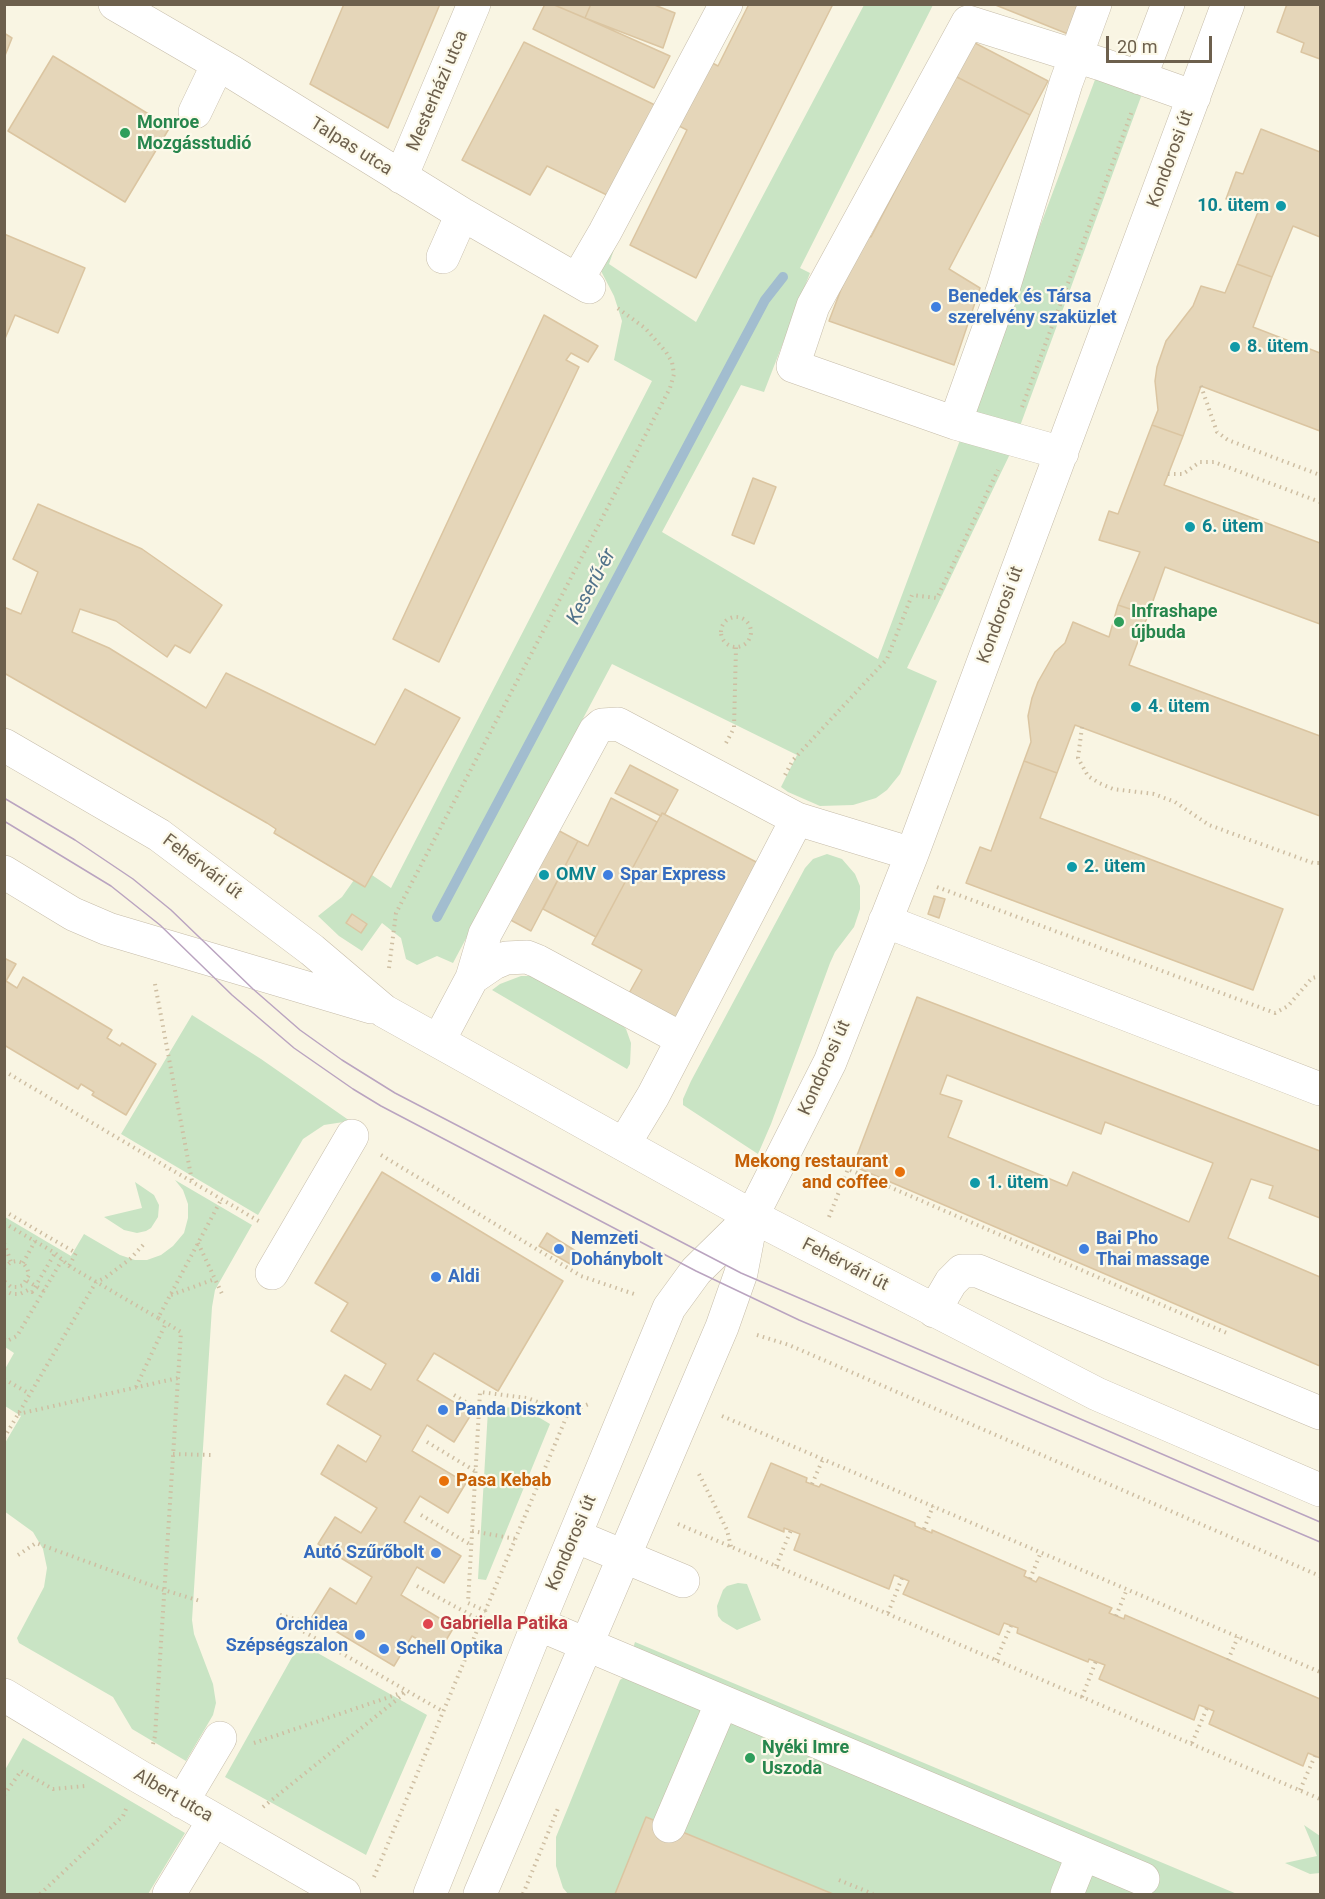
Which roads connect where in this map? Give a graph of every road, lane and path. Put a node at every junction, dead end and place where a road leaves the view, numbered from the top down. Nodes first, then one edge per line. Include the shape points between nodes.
1 (115, 4) edge
2 (474, 4) edge
3 (726, 4) edge
4 (1095, 4) edge
5 (1168, 4) edge
6 (1228, 4) edge
7 (1077, 57) junction
8 (218, 64) junction
9 (1140, 78) junction
10 (1194, 97) junction
11 (195, 112) dead end
12 (401, 177) junction
13 (462, 214) junction
14 (443, 257) dead end
15 (583, 284) junction
16 (1202, 386) dead end
17 (955, 423) junction
18 (1062, 453) junction
19 (1168, 474) dead end
20 (1320, 475) edge
21 (1320, 502) edge
22 (736, 647) junction
23 (1082, 727) dead end
24 (4, 745) edge
25 (711, 774) junction
26 (797, 819) junction
27 (912, 854) junction
28 (1320, 863) edge
29 (4, 872) edge
30 (930, 885) dead end
31 (885, 921) junction
32 (388, 975) dead end
33 (1320, 976) edge
34 (472, 978) junction
35 (154, 984) dead end
36 (384, 1011) junction
37 (682, 1039) junction
38 (439, 1040) junction
39 (4, 1071) edge
40 (1320, 1089) edge
41 (352, 1136) joint
42 (624, 1144) junction
43 (192, 1182) junction
44 (221, 1200) junction
45 (4, 1211) edge
46 (752, 1216) junction
47 (828, 1218) dead end
48 (4, 1223) edge
49 (291, 1240) junction
50 (35, 1241) junction
51 (198, 1242) junction
52 (4, 1244) edge
53 (144, 1244) dead end
54 (55, 1253) junction
55 (62, 1260) junction
56 (11, 1262) junction
57 (23, 1263) junction
58 (68, 1265) junction
59 (4, 1268) edge
60 (272, 1272) dead end
61 (215, 1279) junction
62 (4, 1281) edge
63 (27, 1281) junction
64 (96, 1282) junction
65 (35, 1286) junction
66 (5, 1291) edge
67 (44, 1291) junction
68 (170, 1295) junction
69 (223, 1296) dead end
70 (645, 1298) dead end
71 (934, 1311) junction
72 (158, 1318) junction
73 (166, 1323) junction
74 (1233, 1336) dead end
75 (4, 1340) edge
76 (789, 1345) dead end
77 (178, 1378) junction
78 (4, 1379) edge
79 (136, 1387) junction
80 (30, 1394) junction
81 (454, 1395) dead end
82 (479, 1410) junction
83 (1320, 1413) edge
84 (18, 1414) junction
85 (723, 1416) dead end
86 (4, 1438) edge
87 (427, 1442) dead end
88 (173, 1454) junction
89 (211, 1455) dead end
90 (823, 1459) junction
91 (475, 1471) junction
92 (699, 1474) dead end
93 (812, 1484) dead end
94 (1320, 1490) edge
95 (933, 1506) junction
96 (422, 1515) dead end
97 (678, 1524) dead end
98 (924, 1529) dead end
99 (791, 1530) dead end
100 (472, 1531) junction
101 (575, 1536) junction
102 (516, 1539) junction
103 (471, 1545) junction
104 (731, 1547) junction
105 (1041, 1552) junction
106 (18, 1555) dead end
107 (626, 1557) junction
108 (776, 1566) junction
109 (1320, 1576) edge
110 (902, 1578) dead end
111 (1030, 1579) dead end
112 (683, 1581) dead end
113 (417, 1586) dead end
114 (1127, 1589) junction
115 (164, 1590) junction
116 (200, 1601) dead end
117 (486, 1611) junction
118 (888, 1613) junction
119 (280, 1615) dead end
120 (1116, 1616) dead end
121 (482, 1622) junction
122 (538, 1624) junction
123 (1011, 1626) dead end
124 (1238, 1637) junction
125 (587, 1645) junction
126 (996, 1660) junction
127 (1228, 1660) dead end
128 (1096, 1661) dead end
129 (1320, 1672) edge
130 (407, 1691) junction
131 (4, 1695) edge
132 (1082, 1697) junction
133 (722, 1702) junction
134 (1207, 1708) dead end
135 (444, 1712) junction
136 (1192, 1743) junction
137 (214, 1749) joint
138 (1315, 1756) dead end
139 (140, 1777) junction
140 (95, 1785) dead end
141 (1300, 1790) junction
142 (4, 1795) edge
143 (1320, 1799) edge
144 (182, 1802) junction
145 (260, 1810) dead end
146 (214, 1820) junction
147 (669, 1826) dead end
148 (1083, 1854) junction
149 (1143, 1879) dead end
150 (839, 1881) dead end
151 (357, 1890) edge
152 (40, 1894) edge
153 (169, 1894) edge
154 (430, 1894) edge
155 (480, 1894) edge
156 (873, 1894) edge
157 (1067, 1894) edge

1 - 8 street, Talpas utca
2 - 12 street, Mesterházi utca
3 - 15 street via 605,232
4 - 7 street
5 - 9 street
6 - 10 street, Kondorosi út
7 - 9 street
7 - 17 street via 1003,289
7 - 17 street via 968,22 813,306 793,366
8 - 11 street
8 - 12 street, Talpas utca
9 - 10 street
10 - 18 street, Kondorosi út
12 - 13 street, Talpas utca
13 - 14 street
13 - 15 street, Talpas utca
15 - 32 path via 645,328 666,352 674,374 396,913
16 - 20 path via 1217,432 1228,440
17 - 18 street
18 - 27 street, Kondorosi út
19 - 21 path via 1183,474 1200,462 1214,462
22 - 22 path via 748,641 751,634 746,620 737,616 728,618 722,626 724,641
22 - 25 path via 734,728
23 - 28 path via 1078,758 1088,776 1099,783 1175,802 1209,825
24 - 36 street, Fehérvári út via 159,835 312,950
25 - 26 street
25 - 34 street via 618,724 602,725 595,731 485,934
26 - 27 street
26 - 37 street
27 - 31 street, Kondorosi út
29 - 36 street, Fehérvári út via 73,914 108,928
30 - 33 path via 1275,1013 1288,1006 1312,978
31 - 40 street
31 - 46 street, Kondorosi út via 830,1062
34 - 37 street via 506,958 527,957
34 - 38 street
35 - 43 path
36 - 38 street, Fehérvári út
37 - 42 street
38 - 42 street, Fehérvári út
39 - 43 path
41 - 49 street
41 - 70 path via 581,1276
42 - 46 street, Fehérvári út
43 - 44 path
44 - 49 path
44 - 51 path
45 - 58 path via 76,1253
46 - 71 street, Fehérvári út
46 - 101 street, Kondorosi út via 696,1271 669,1308
46 - 107 street, Kondorosi út via 741,1274 723,1327
47 - 74 path via 848,1169
48 - 50 path
49 - 60 street
50 - 54 path
50 - 57 path
51 - 61 path
51 - 68 path
52 - 56 path
53 - 64 path
54 - 55 path
54 - 65 path
55 - 58 path
55 - 67 path
56 - 57 path
56 - 59 path
57 - 63 path via 29,1275
58 - 64 path
61 - 68 path
61 - 69 path
62 - 63 path via 11,1287
63 - 65 path
64 - 72 path
64 - 80 path
65 - 66 path via 32,1292 20,1294
65 - 67 path
67 - 75 path via 17,1336
68 - 72 path
71 - 83 street via 962,1271 978,1271
71 - 94 street, Fehérvári út via 1096,1394
72 - 73 path
73 - 77 path via 181,1332
73 - 79 path
76 - 109 path
77 - 79 path
77 - 88 path
78 - 80 path
79 - 84 path
80 - 84 path
81 - 82 path
82 - 91 path
82 - 102 path via 480,1392 526,1398 568,1413
84 - 86 path
85 - 90 path
87 - 91 path
88 - 89 path
88 - 115 path
90 - 93 path
90 - 95 path
91 - 100 path
92 - 104 path via 727,1530
95 - 98 path
95 - 105 path
96 - 103 path
97 - 104 path
99 - 108 path
100 - 102 path
100 - 103 path
101 - 107 street
101 - 122 street, Kondorosi út
102 - 117 path
103 - 117 path via 468,1603
104 - 108 path
105 - 111 path
105 - 114 path
106 - 115 path via 36,1543
107 - 112 street
107 - 125 street, Kondorosi út
108 - 118 path
110 - 118 path
113 - 121 path
114 - 120 path
114 - 124 path
115 - 116 path
115 - 139 path via 155,1736
117 - 121 path
118 - 126 path
119 - 130 path via 303,1621 301,1630
121 - 135 path
122 - 125 street
122 - 154 street, Kondorosi út
123 - 126 path
124 - 127 path
124 - 129 path
125 - 133 street
125 - 155 street, Kondorosi út
126 - 132 path
128 - 132 path
130 - 135 path
130 - 137 path
130 - 145 path
131 - 139 street, Albert utca
132 - 136 path
133 - 147 street
133 - 148 street
134 - 136 path
135 - 151 path
136 - 141 path
137 - 144 street
138 - 141 path
139 - 144 street, Albert utca
139 - 152 path via 123,1816
140 - 142 path via 53,1789 21,1771
141 - 143 path
144 - 146 street, Albert utca
146 - 151 street, Albert utca
146 - 153 street
148 - 149 street
148 - 157 street
150 - 156 path

